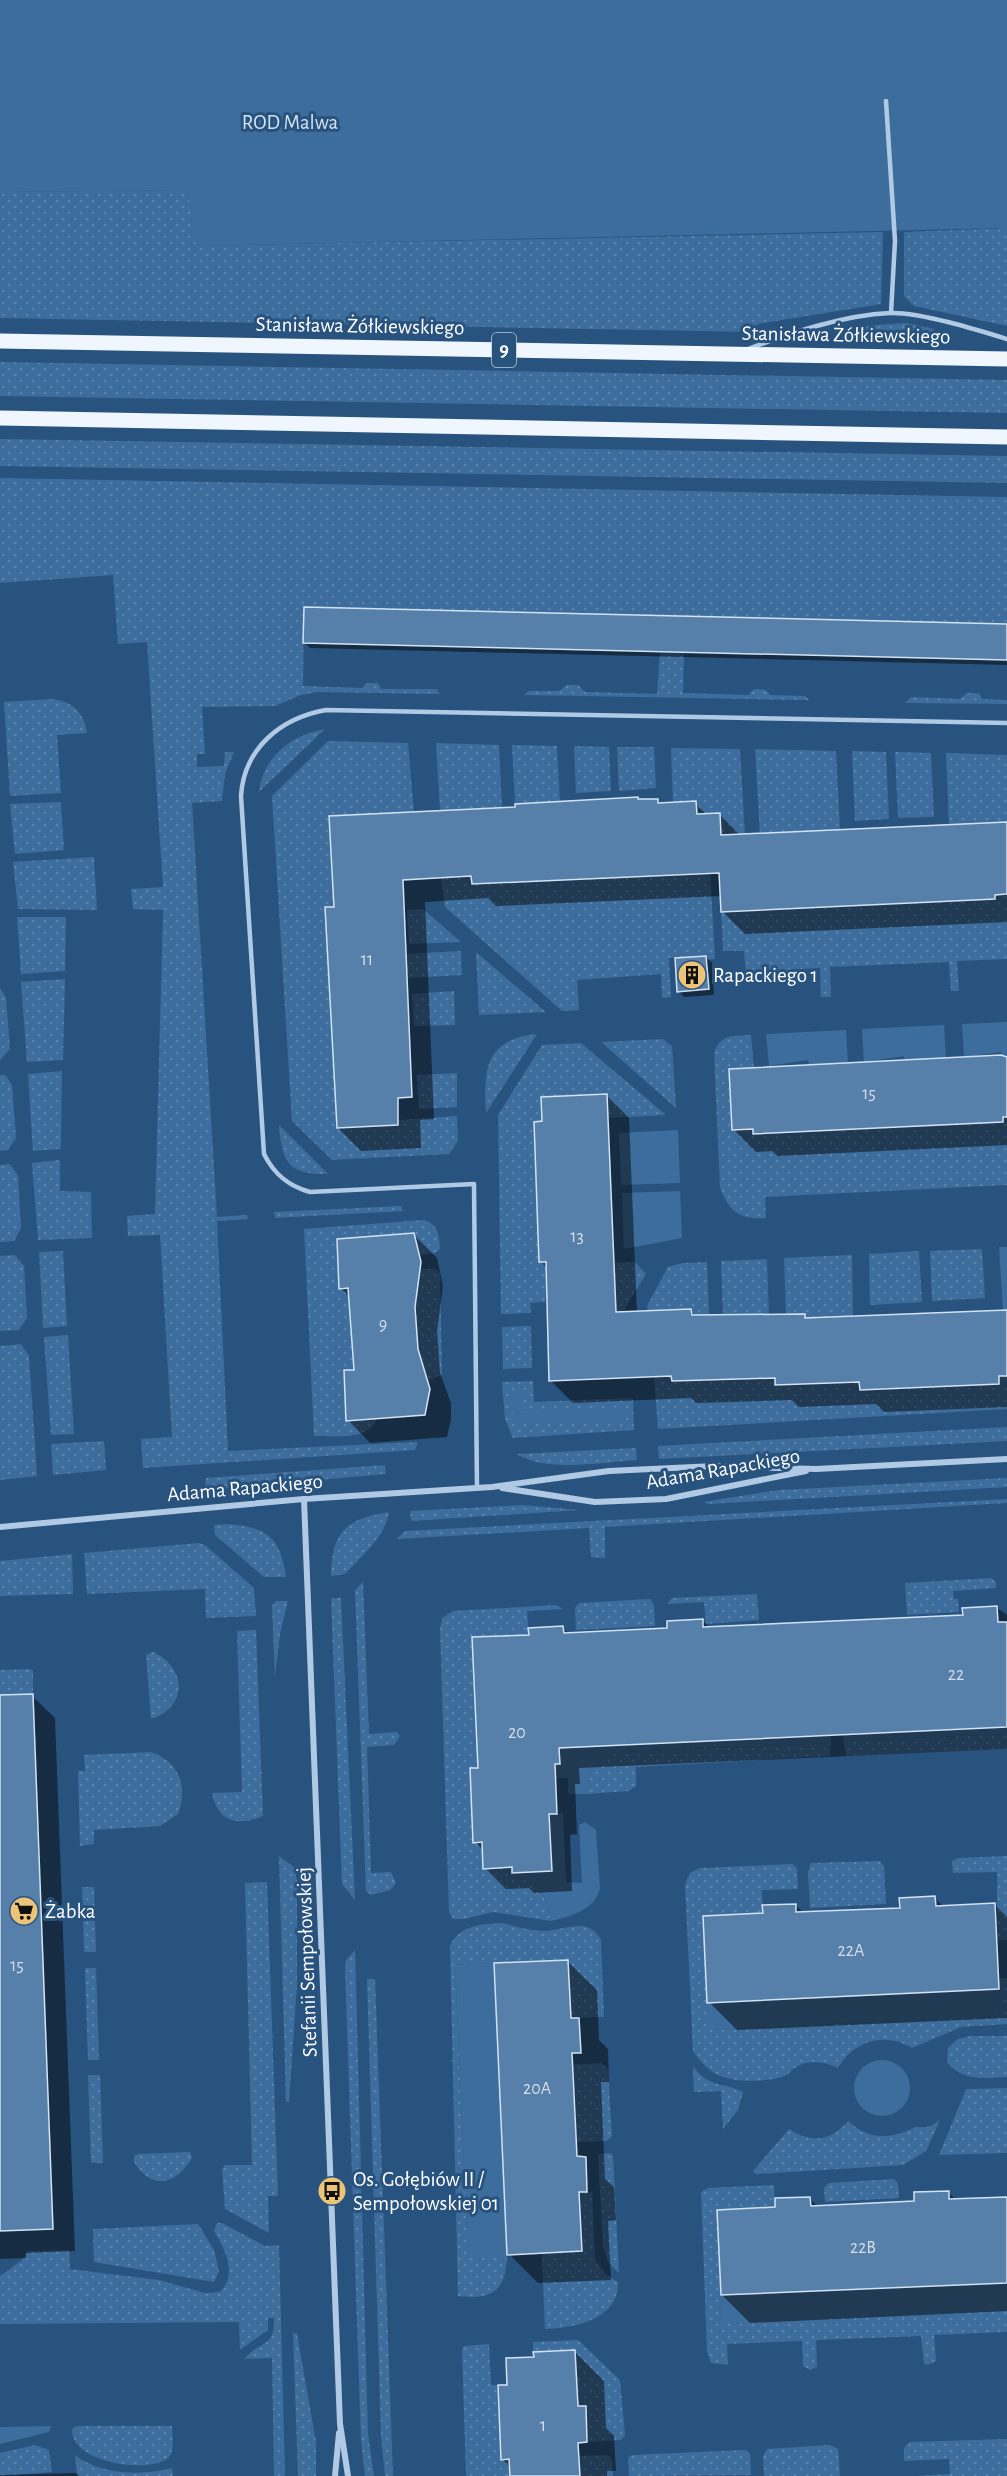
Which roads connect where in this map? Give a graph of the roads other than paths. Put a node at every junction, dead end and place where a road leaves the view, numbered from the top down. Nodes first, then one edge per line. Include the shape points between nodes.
1 (886, 101) dead end
2 (891, 313) junction
3 (1007, 339) edge
4 (0, 341) edge
5 (733, 354) junction
6 (1007, 359) edge
7 (0, 418) edge
8 (1007, 437) edge
9 (1007, 723) edge
10 (1007, 1459) edge
11 (816, 1469) junction
12 (492, 1487) junction
13 (477, 1488) junction
14 (304, 1499) junction
15 (0, 1527) edge
16 (340, 2424) junction
17 (335, 2476) edge
18 (348, 2476) edge

1 - 2 lane via 895,241
2 - 3 lane
2 - 5 lane via 791,333
4 - 5 main road, Stanisława Żółkiewskiego / 9
5 - 6 main road, Stanisława Żółkiewskiego / 9
7 - 8 main road
9 - 13 lane via 326,710 288,722 256,750 245,773 241,796 264,1154 280,1177 310,1192 474,1184
10 - 11 street, Adama Rapackiego
11 - 12 street, Adama Rapackiego via 715,1466 609,1471
11 - 12 street, Adama Rapackiego via 666,1499 595,1502
12 - 13 street, Adama Rapackiego
13 - 14 street, Adama Rapackiego
14 - 15 street, Adama Rapackiego
14 - 16 street, Stefanii Sempołowskiej
16 - 17 street, Stefanii Sempołowskiej
16 - 18 street, Stefanii Sempołowskiej

